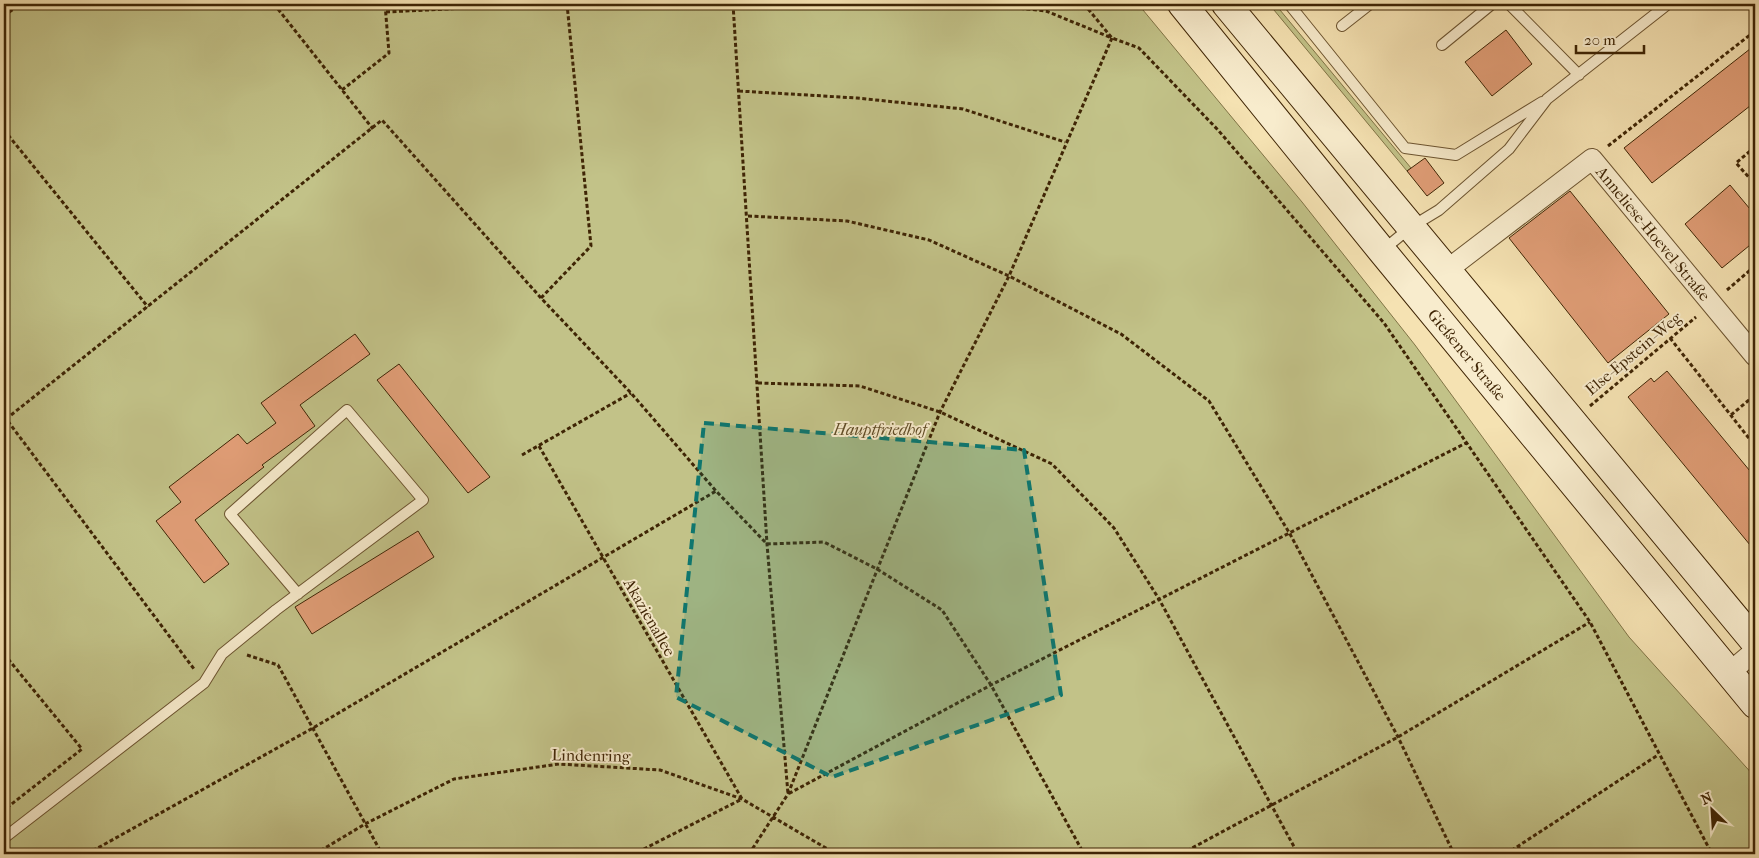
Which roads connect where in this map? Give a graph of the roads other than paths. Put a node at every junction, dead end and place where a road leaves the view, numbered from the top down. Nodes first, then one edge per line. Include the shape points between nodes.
1 (1182, 4) edge
2 (1226, 4) edge
3 (1289, 4) edge
4 (1370, 4) edge
5 (1492, 4) edge
6 (1509, 4) edge
7 (1668, 4) edge
8 (1342, 26) dead end
9 (1442, 45) dead end
10 (1579, 75) junction
11 (1547, 99) junction
12 (1411, 227) junction
13 (1382, 251) junction
14 (1447, 270) junction
15 (1755, 356) edge
16 (298, 594) junction
17 (1755, 642) edge
18 (1755, 651) edge
19 (1729, 673) junction
20 (1755, 704) edge
21 (4, 838) edge

1 - 13 main road, Gießener Straße
2 - 12 main road
3 - 11 lane via 1405,148 1456,155
4 - 8 lane
5 - 9 lane
6 - 10 lane
7 - 10 lane
10 - 11 lane
11 - 12 lane via 1509,149 1439,210
12 - 13 lane
12 - 14 main road
13 - 19 main road, Gießener Straße
14 - 15 street, Anneliese-Hoevel-Straße via 1592,159
14 - 17 main road
16 - 16 lane via 424,500 347,410 230,514
16 - 21 lane via 222,654 204,683
18 - 19 street
19 - 20 main road, Gießener Straße

